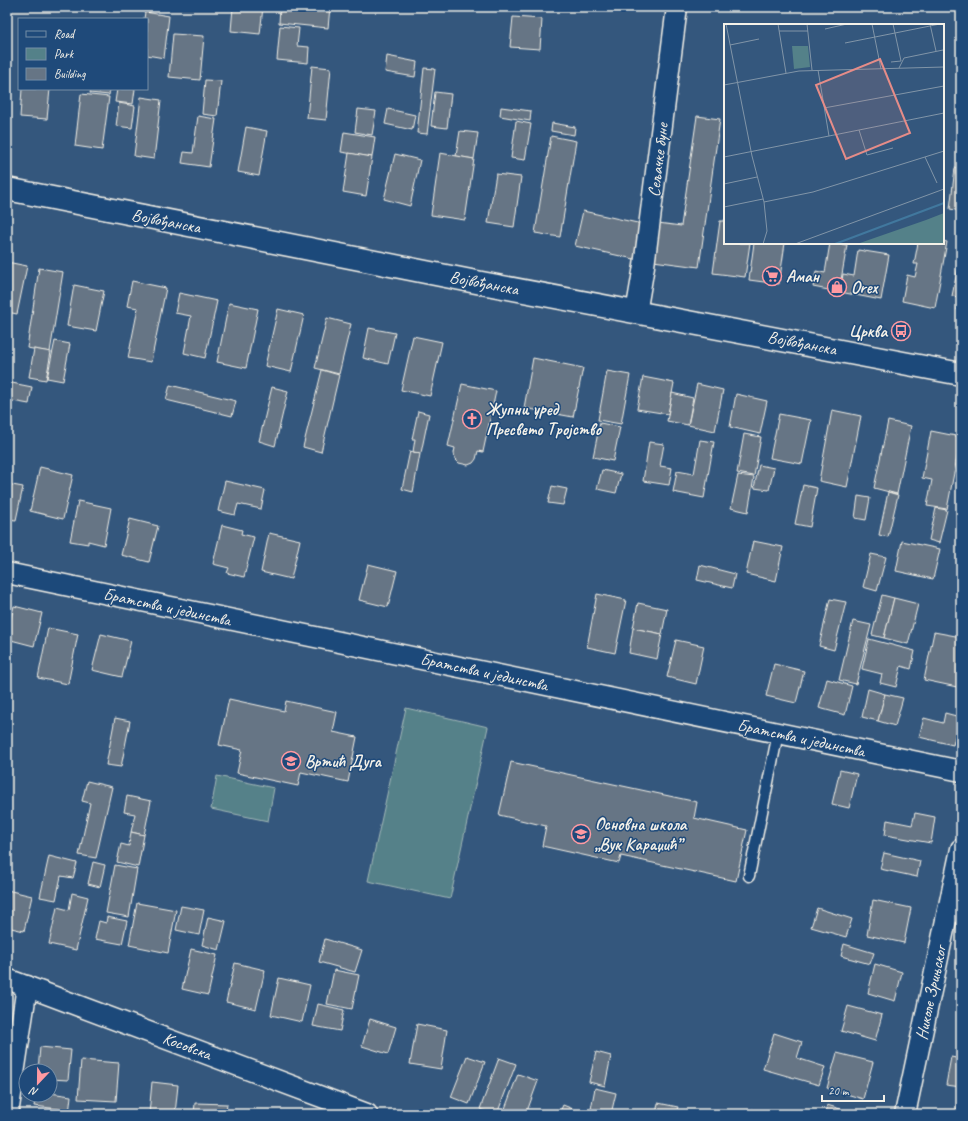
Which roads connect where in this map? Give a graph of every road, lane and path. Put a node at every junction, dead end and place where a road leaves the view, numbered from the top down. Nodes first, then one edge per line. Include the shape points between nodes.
1 (677, 7) edge
2 (7, 189) edge
3 (636, 313) junction
4 (961, 374) edge
5 (7, 573) edge
6 (778, 733) junction
7 (961, 771) edge
8 (961, 849) edge
9 (749, 876) dead end
10 (7, 979) edge
11 (27, 986) junction
12 (8, 1114) edge
13 (367, 1114) edge
14 (905, 1114) edge

1 - 3 street, Сељачке буне
2 - 3 main road, Војвођанска
3 - 4 main road, Војвођанска
5 - 6 street, Братства и јединства
6 - 7 street, Братства и јединства
6 - 9 lane
8 - 14 street, Николе Зрињског
10 - 11 street, Косовска
11 - 12 street
11 - 13 street, Косовска

